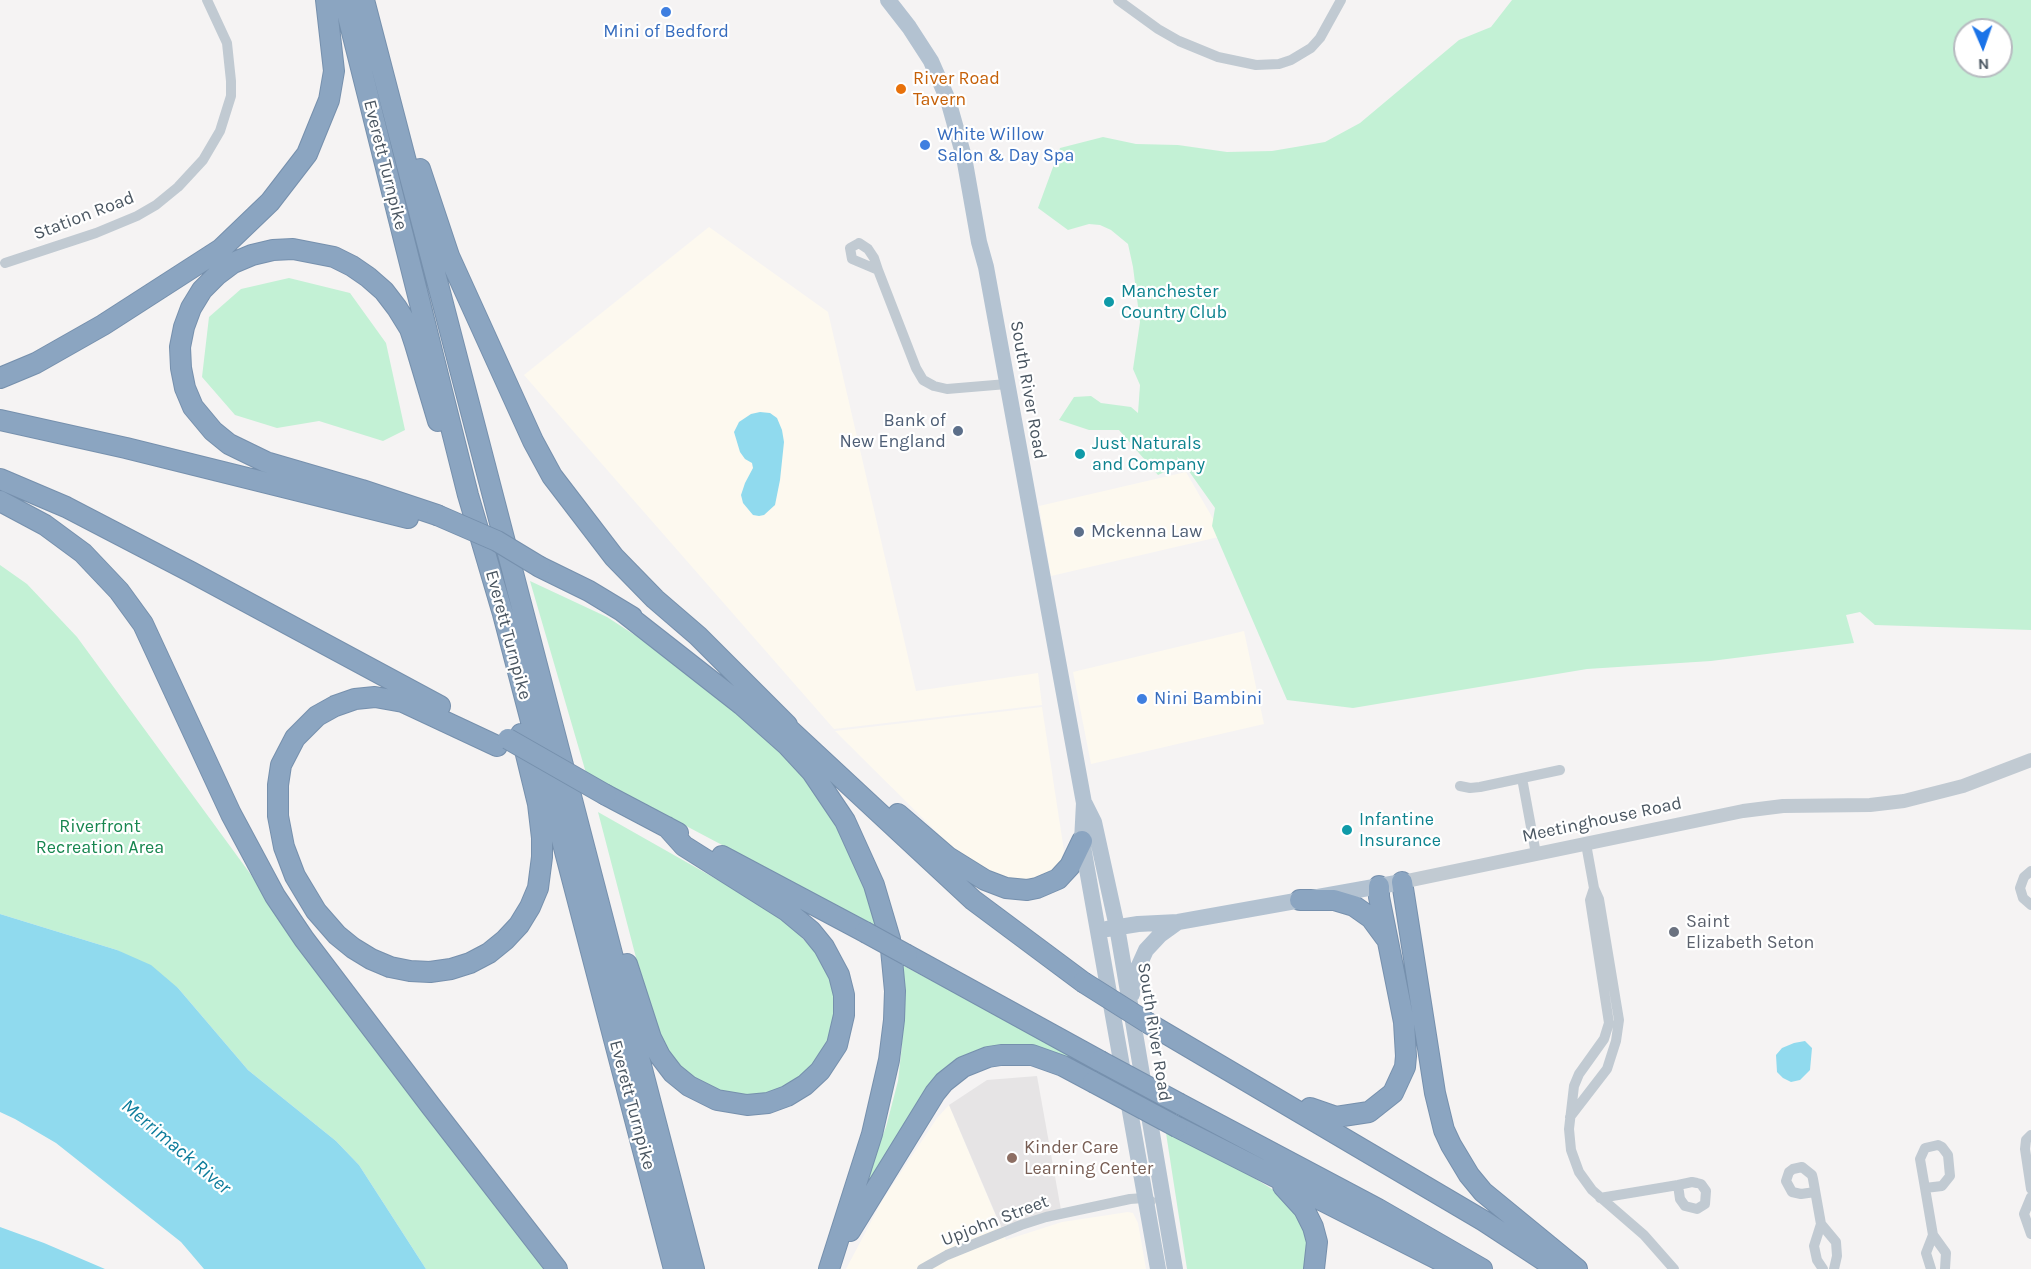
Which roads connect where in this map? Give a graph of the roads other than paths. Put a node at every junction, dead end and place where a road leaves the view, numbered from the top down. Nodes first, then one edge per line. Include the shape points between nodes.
1 (207, 0) edge
2 (326, 0) edge
3 (344, 0) edge
4 (365, 0) edge
5 (888, 0) edge
6 (1118, 0) edge
7 (1341, 0) edge
8 (5, 263) dead end
9 (878, 270) dead end
10 (0, 378) edge
11 (1007, 384) junction
12 (0, 420) edge
13 (0, 479) edge
14 (468, 495) junction
15 (0, 501) edge
16 (438, 521) junction
17 (490, 567) junction
18 (622, 611) junction
19 (787, 726) junction
20 (502, 742) junction
21 (807, 745) junction
22 (2031, 760) edge
23 (1560, 770) dead end
24 (1522, 778) junction
25 (1460, 786) dead end
26 (1084, 803) junction
27 (667, 827) junction
28 (1082, 841) junction
29 (584, 844) junction
30 (1586, 844) junction
31 (1536, 854) junction
32 (2031, 871) edge
33 (1402, 882) junction
34 (1379, 886) junction
35 (1594, 888) junction
36 (1300, 900) junction
37 (2031, 905) edge
38 (1178, 922) junction
39 (1118, 932) junction
40 (1098, 936) junction
41 (1390, 944) junction
42 (1131, 1004) junction
43 (1190, 1047) junction
44 (1570, 1118) junction
45 (2031, 1135) edge
46 (2029, 1162) edge
47 (1270, 1175) junction
48 (1678, 1185) dead end
49 (1925, 1188) dead end
50 (2031, 1189) edge
51 (1815, 1192) dead end
52 (1600, 1197) junction
53 (2031, 1197) edge
54 (1116, 1204) junction
55 (1146, 1206) junction
56 (1164, 1208) junction
57 (1821, 1224) junction
58 (2031, 1234) edge
59 (1933, 1235) junction
60 (830, 1267) edge
61 (557, 1269) edge
62 (674, 1269) edge
63 (694, 1269) edge
64 (922, 1269) edge
65 (1158, 1269) edge
66 (1175, 1269) edge
67 (1314, 1269) edge
68 (1457, 1269) edge
69 (1482, 1269) edge
70 (1557, 1269) edge
71 (1577, 1269) edge
72 (1674, 1269) edge
73 (1823, 1269) edge
74 (1834, 1269) edge
75 (1930, 1269) edge
76 (1945, 1269) edge

1 - 8 street, Station Road via 227,43 231,96 220,130 203,160 178,187 137,216
2 - 10 highway via 334,71 329,100 307,154 270,202 221,249 103,326
3 - 14 highway, Everett Turnpike
4 - 19 highway via 449,256 542,459 614,557
4 - 29 highway, Everett Turnpike
5 - 11 main road, South River Road via 931,62 954,119
6 - 7 street via 1179,41 1218,57 1256,65 1279,64 1311,48
9 - 11 street via 923,380 947,389
11 - 26 main road, South River Road
12 - 16 highway
13 - 20 highway via 66,507 201,577
14 - 16 highway via 449,459 410,329 376,284 334,257 293,249 252,255 216,275 191,308 180,347 185,388 205,424 229,444 266,462 362,490
14 - 17 highway, Everett Turnpike
15 - 61 highway via 45,525 83,553 143,624 231,814 275,896
16 - 18 highway, bridge via 540,567
17 - 20 highway via 489,590 538,804 542,857 534,898 519,925 497,947 451,969 430,972 390,967 353,948 323,920 305,894 284,847 278,785 281,765 295,738 335,705 375,698 403,702
17 - 62 highway, Everett Turnpike
18 - 19 highway via 670,638
18 - 60 highway via 742,705 812,772 845,821 877,893 890,939 895,991 889,1060 872,1134
19 - 21 highway
20 - 27 highway, bridge via 551,763
21 - 28 highway via 838,761 948,856 1006,888 1027,890 1058,879 1070,866
21 - 43 highway, bridge via 973,900 1083,982
22 - 30 street, Meetinghouse Road via 1963,786 1904,801 1748,810
23 - 24 street
24 - 25 street via 1470,788
24 - 31 street
26 - 28 main road, South River Road
26 - 39 main road, South River Road via 1094,822
27 - 29 highway via 684,846 803,924 834,965 842,984 844,1005 837,1045 820,1071 787,1096 758,1104 727,1103 698,1091 660,1056
27 - 69 highway, bridge via 1378,1209
28 - 40 main road, South River Road
29 - 63 highway, Everett Turnpike
30 - 31 street, Meetinghouse Road
30 - 35 street
31 - 33 street, Meetinghouse Road
32 - 37 street via 2020,888
33 - 34 main road, Meetinghouse Road
33 - 71 highway via 1444,1130 1483,1192
34 - 36 main road, Meetinghouse Road
34 - 41 highway
35 - 44 street via 1590,900 1609,1023 1604,1039 1576,1079
35 - 44 street via 1602,913 1618,1030 1607,1070
36 - 38 main road, Meetinghouse Road
36 - 41 highway via 1334,900 1354,906 1371,918
38 - 39 main road, Meetinghouse Road
38 - 42 main road via 1146,950
39 - 40 main road, Meetinghouse Road
39 - 42 main road, South River Road
40 - 55 main road, South River Road
41 - 43 highway via 1406,1056 1393,1093 1369,1112 1336,1117 1312,1109
42 - 56 main road, South River Road
43 - 70 highway via 1484,1221
44 - 52 street via 1574,1161 1584,1182
45 - 46 street via 2025,1144
46 - 50 street
47 - 60 highway, bridge via 1055,1063 1032,1055 988,1057 963,1067 935,1093
47 - 67 highway via 1295,1198 1313,1227 1317,1242
47 - 68 highway
48 - 52 street
49 - 59 street
51 - 57 street
52 - 72 street via 1644,1235
53 - 58 street via 2024,1214
54 - 55 street, Upjohn Street
54 - 55 street, Upjohn Street via 1131,1199
54 - 64 street, Upjohn Street via 1021,1225
55 - 56 street, Upjohn Street
55 - 65 main road, South River Road
56 - 66 main road, South River Road
57 - 73 street via 1814,1246
57 - 74 street via 1836,1242
59 - 75 street via 1926,1253
59 - 76 street via 1946,1253

